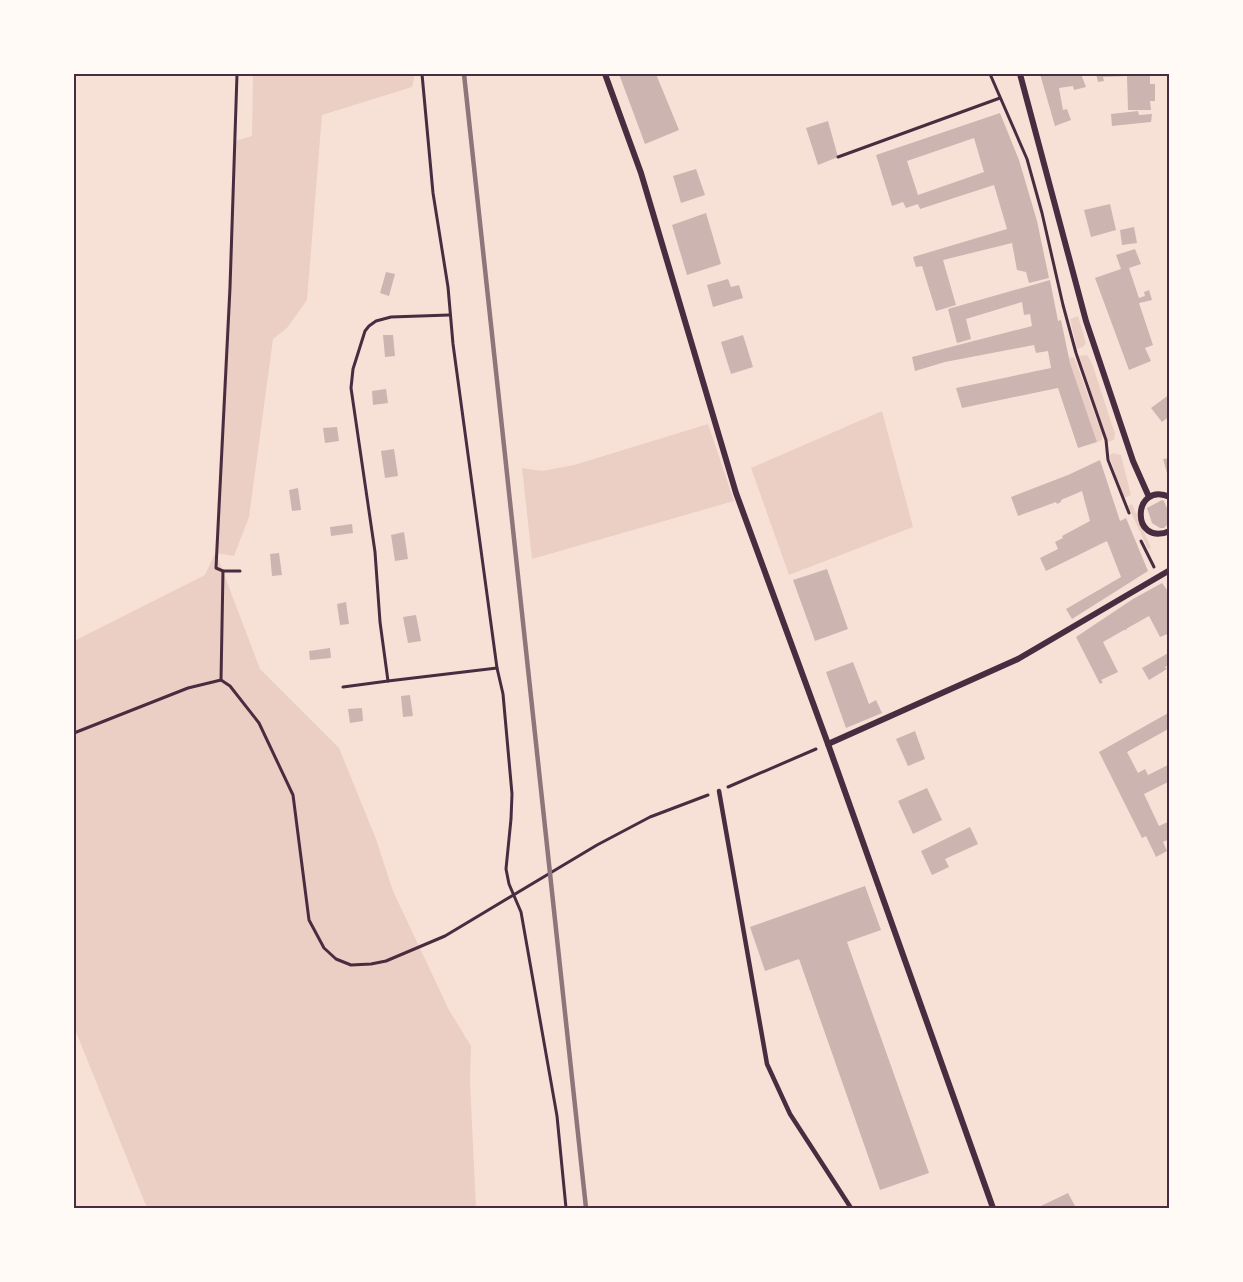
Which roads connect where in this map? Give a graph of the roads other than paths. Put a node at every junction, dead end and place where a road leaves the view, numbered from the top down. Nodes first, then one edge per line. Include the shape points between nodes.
1 (605, 74) edge
2 (1020, 74) edge
3 (1149, 497) junction
4 (1170, 497) edge
5 (1169, 533) edge
6 (1170, 570) edge
7 (828, 744) junction
8 (718, 791) road end
9 (851, 1209) edge
10 (993, 1209) edge

1 - 7 street via 642,173 736,493
2 - 3 street via 1086,321
3 - 4 street
3 - 5 street via 1139,513 1143,526 1155,533
6 - 7 street via 1018,659
7 - 10 street
8 - 9 lane via 767,1064 790,1114

